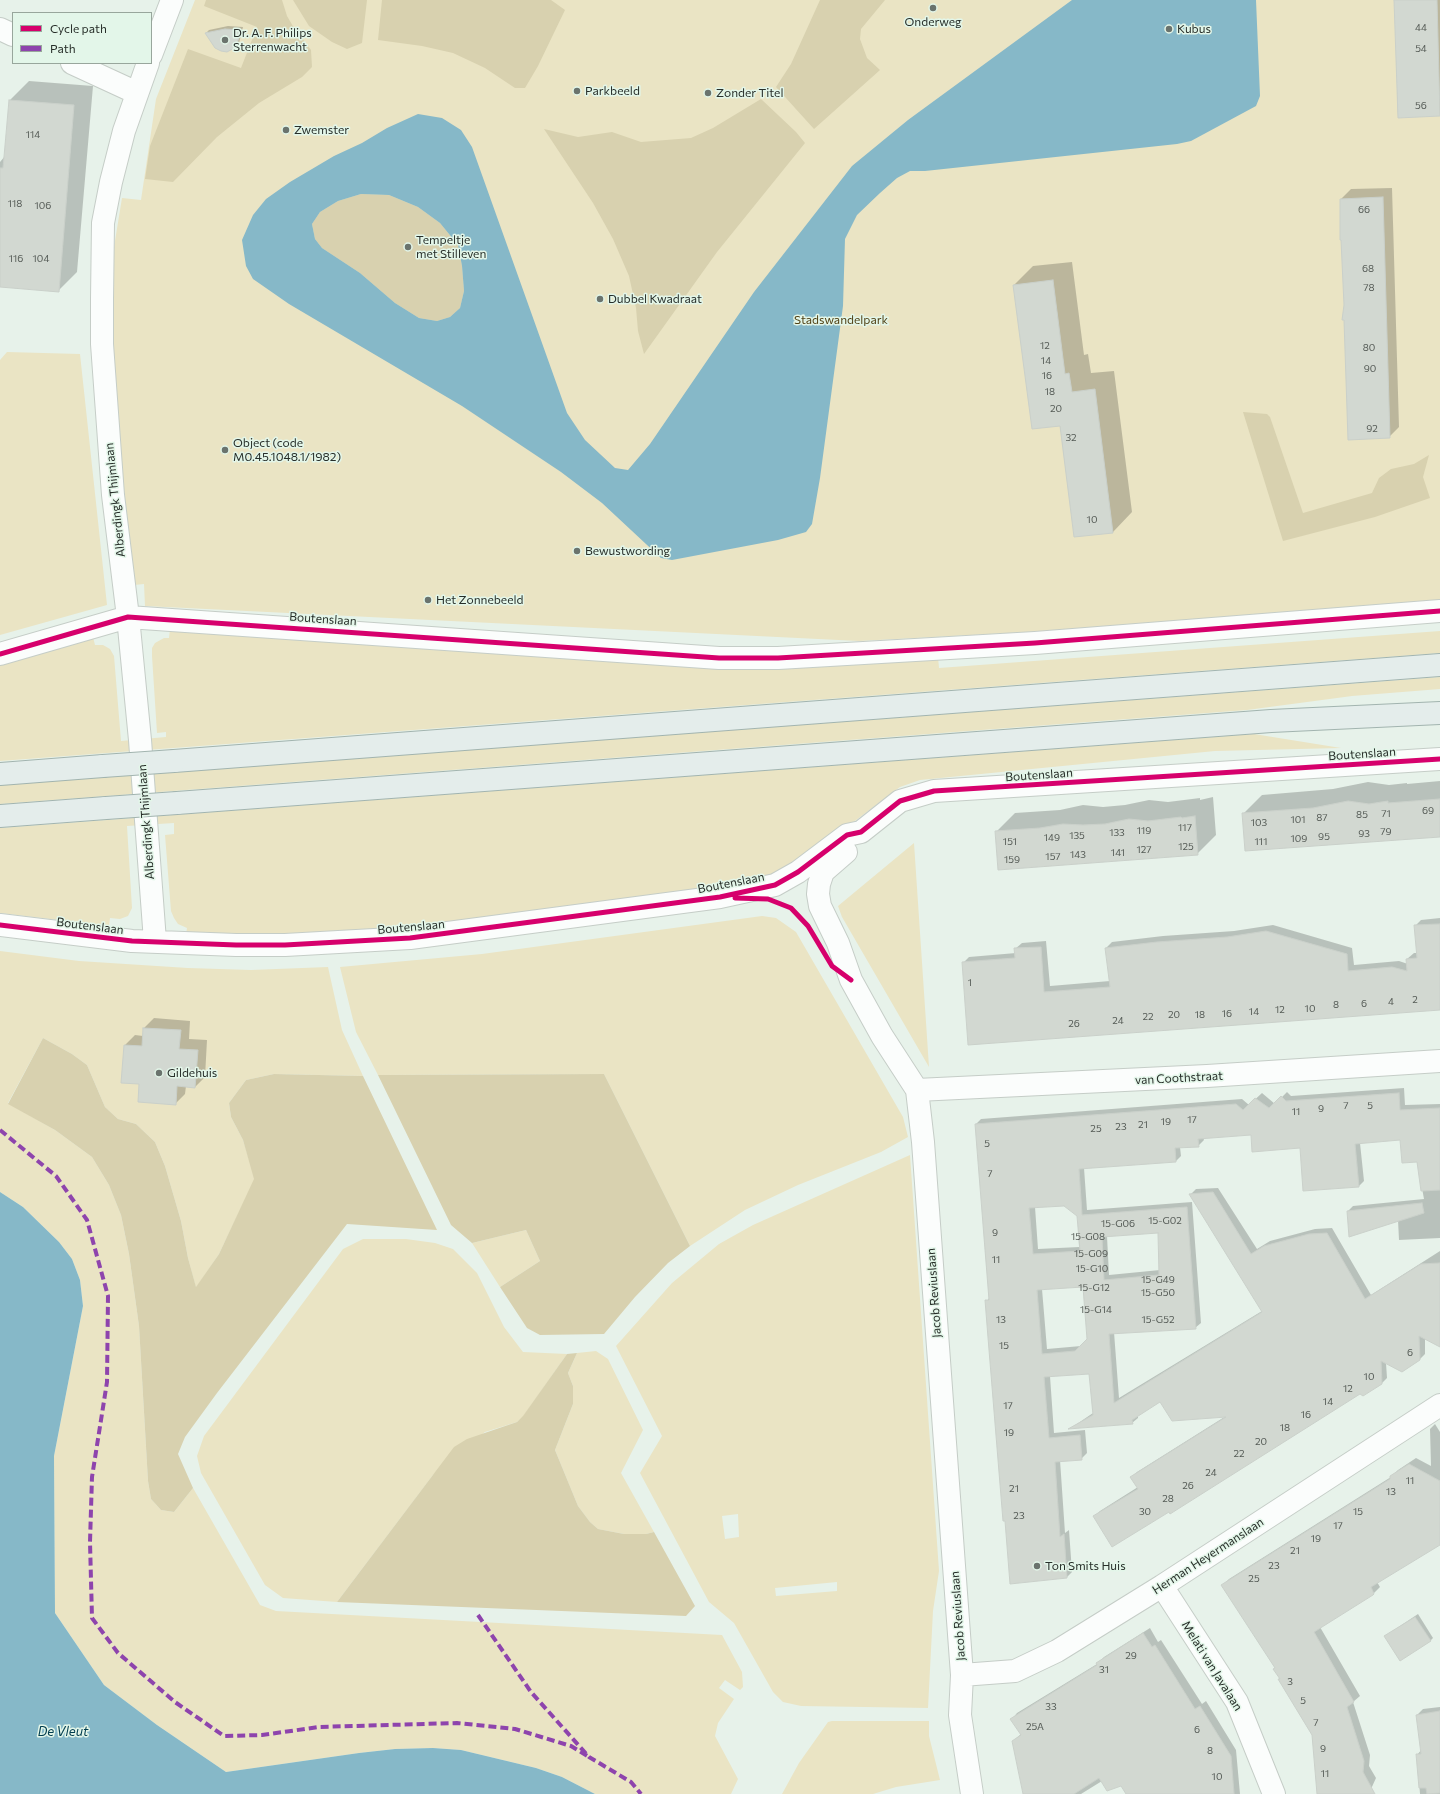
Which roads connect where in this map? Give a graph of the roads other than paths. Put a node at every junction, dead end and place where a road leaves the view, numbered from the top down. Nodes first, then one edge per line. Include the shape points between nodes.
1 (172, 0) edge
2 (0, 29) edge
3 (12, 35) edge
4 (152, 52) edge
5 (74, 64) edge
6 (148, 64) edge
7 (137, 93) junction
8 (1440, 611) edge
9 (128, 617) junction
10 (0, 654) edge
11 (1440, 665) edge
12 (1440, 713) edge
13 (1440, 759) edge
14 (0, 774) edge
15 (0, 816) edge
16 (861, 832) junction
17 (0, 925) edge
18 (155, 941) junction
19 (1440, 1061) edge
20 (917, 1090) junction
21 (1440, 1405) edge
22 (1162, 1586) junction
23 (962, 1675) junction
24 (972, 1794) edge
25 (1274, 1794) edge

1 - 4 street
2 - 3 street
5 - 7 street
6 - 7 street, Alberdingk Thijmlaan
7 - 9 street, Alberdingk Thijmlaan via 124,131 103,224 102,344 113,495
8 - 9 street, Boutenslaan via 1035,643 778,658 719,658
9 - 10 street, Boutenslaan
9 - 18 street, Alberdingk Thijmlaan
11 - 14 main road, bridge
12 - 15 main road, bridge via 1271,722
13 - 16 street, Boutenslaan via 934,791 900,801
16 - 18 street, Boutenslaan via 847,835 798,872 775,885 720,897 410,938 285,945
16 - 20 street, Jacob Reviuslaan via 854,845 823,872 818,894 820,906 838,943 851,980 882,1036
17 - 18 street, Boutenslaan via 132,941
19 - 20 street, van Coothstraat via 1207,1076
20 - 23 street, Jacob Reviuslaan
21 - 22 street, Herman Heyermanslaan
22 - 23 street, Herman Heyermanslaan via 1057,1651 1015,1671
22 - 25 street, Melati van Javalaan via 1237,1702
23 - 24 street, Jacob Reviuslaan via 960,1715

